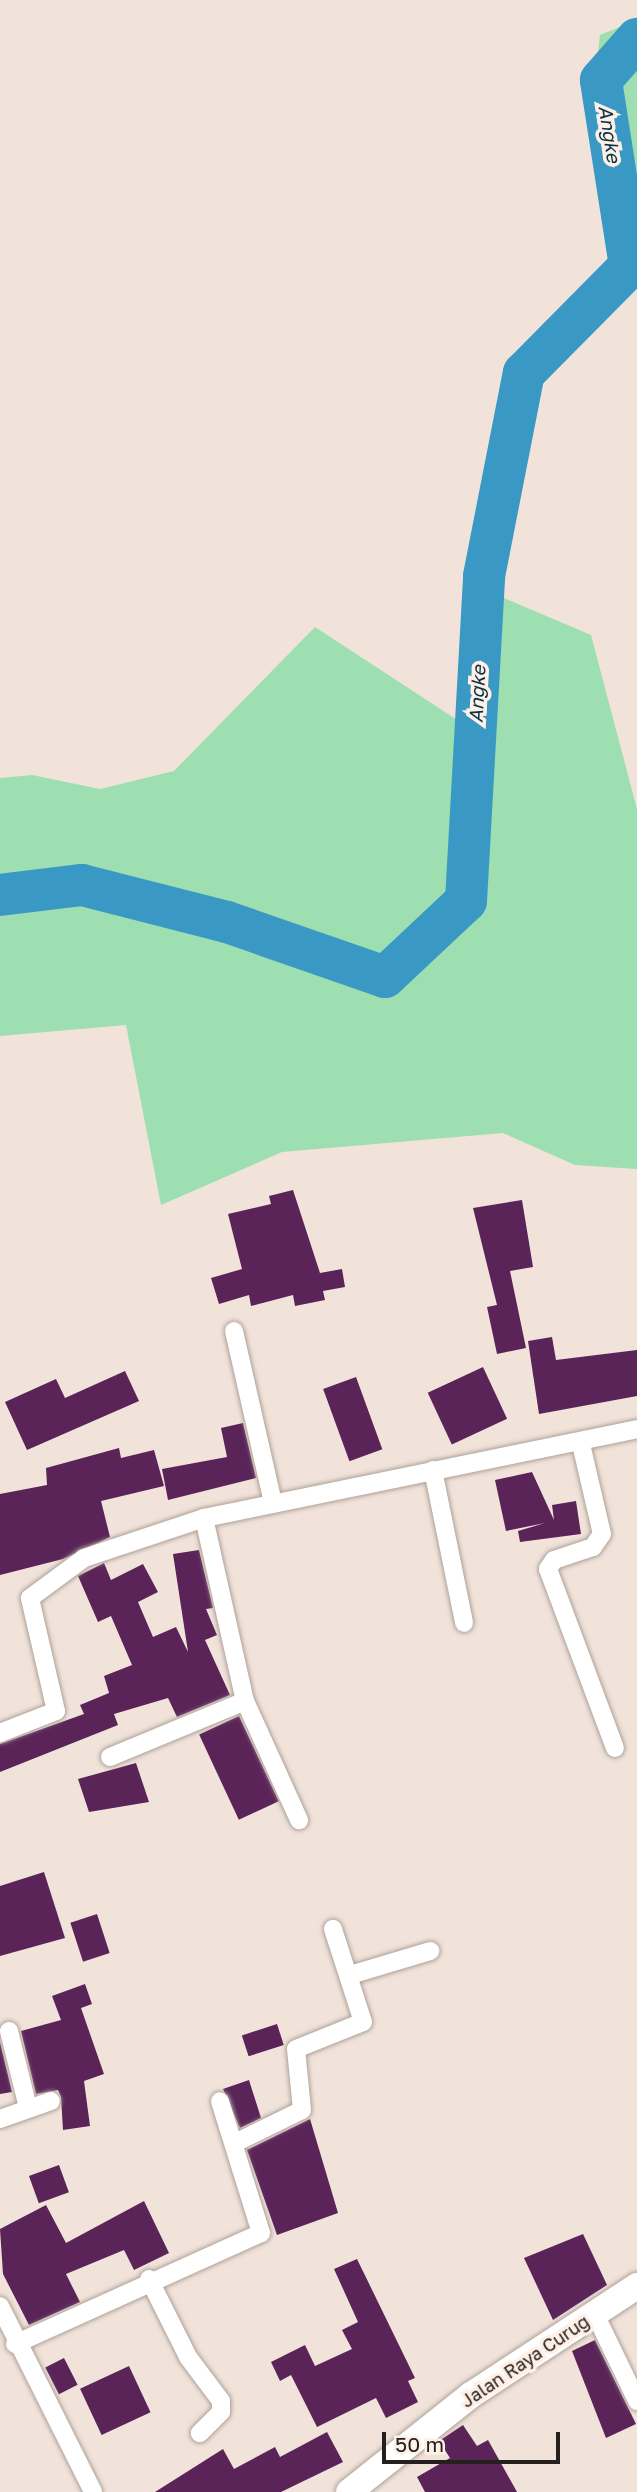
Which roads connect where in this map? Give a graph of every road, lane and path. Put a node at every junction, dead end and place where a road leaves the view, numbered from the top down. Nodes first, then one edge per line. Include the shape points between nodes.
1 (234, 1331) dead end
2 (637, 1429) edge
3 (581, 1444) junction
4 (433, 1470) junction
5 (273, 1503) junction
6 (204, 1518) junction
7 (464, 1623) dead end
8 (245, 1701) junction
9 (0, 1733) edge
10 (615, 1748) dead end
11 (110, 1757) dead end
12 (299, 1819) dead end
13 (333, 1929) dead end
14 (430, 1951) dead end
15 (350, 1975) junction
16 (9, 2031) dead end
17 (51, 2101) dead end
18 (220, 2101) dead end
19 (28, 2108) junction
20 (0, 2119) edge
21 (237, 2142) junction
22 (149, 2278) junction
23 (637, 2286) edge
24 (0, 2306) edge
25 (595, 2314) junction
26 (15, 2344) junction
27 (637, 2401) edge
28 (200, 2433) dead end
29 (93, 2492) edge
30 (349, 2492) edge

1 - 5 street
2 - 3 street
3 - 4 street
3 - 10 street via 602,1534 598,1543 554,1560 548,1569
4 - 5 street
4 - 7 street
5 - 6 street
6 - 8 street
6 - 9 street via 102,1550 33,1591 29,1604 56,1711
8 - 11 street
8 - 12 street
13 - 15 street
14 - 15 street
15 - 21 street via 363,2022 296,2049 302,2110
16 - 19 street
17 - 19 street
18 - 21 street
19 - 20 street
21 - 22 street via 261,2233
22 - 26 street
22 - 28 street via 188,2357 221,2400 221,2412
23 - 25 main road, Jalan Raya Curug
24 - 26 street
25 - 27 street
25 - 30 main road, Jalan Raya Curug via 471,2396
26 - 29 street

